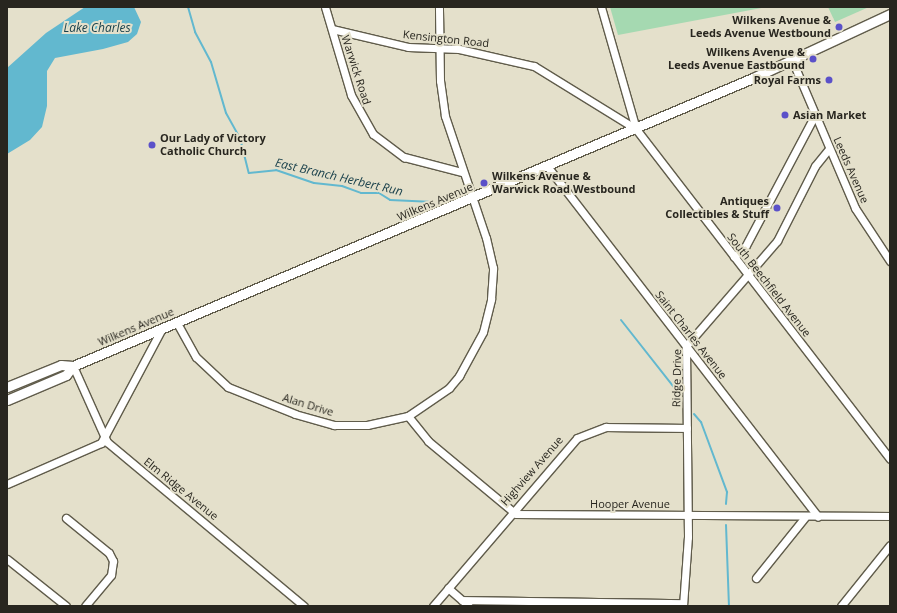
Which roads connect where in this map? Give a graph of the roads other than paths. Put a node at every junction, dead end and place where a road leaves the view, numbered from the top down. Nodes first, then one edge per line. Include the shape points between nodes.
1 (325, 7) edge
2 (439, 7) edge
3 (601, 7) edge
4 (890, 14) edge
5 (332, 29) junction
6 (439, 48) junction
7 (792, 60) junction
8 (815, 115) junction
9 (636, 129) junction
10 (829, 149) junction
11 (547, 166) junction
12 (462, 172) junction
13 (472, 200) junction
14 (734, 257) junction
15 (890, 261) edge
16 (748, 275) junction
17 (177, 323) junction
18 (161, 330) junction
19 (686, 346) junction
20 (73, 366) junction
21 (7, 387) edge
22 (7, 400) edge
23 (408, 416) junction
24 (687, 428) junction
25 (104, 436) junction
26 (890, 459) edge
27 (7, 484) edge
28 (512, 511) junction
29 (688, 515) junction
30 (805, 516) junction
31 (890, 516) edge
32 (818, 517) junction
33 (66, 518) dead end
34 (890, 545) edge
35 (7, 559) edge
36 (756, 578) dead end
37 (448, 588) junction
38 (462, 600) junction
39 (683, 604) edge
40 (66, 606) edge
41 (85, 606) edge
42 (304, 606) edge
43 (433, 606) edge
44 (469, 606) edge
45 (841, 606) edge

1 - 5 street, Warwick Road
2 - 6 street, Alan Drive
3 - 9 street, South Beechfield Avenue
4 - 7 main road, Wilkens Avenue
5 - 6 street, Kensington Road via 408,47
5 - 12 street, Warwick Road via 351,96 373,134 404,157
6 - 9 street, Kensington Road via 485,53 534,66
6 - 12 street, Alan Drive via 445,116
7 - 8 street, Leeds Avenue
7 - 9 main road, Wilkens Avenue
8 - 10 street, Leeds Avenue
8 - 14 street via 745,247
9 - 11 main road, Wilkens Avenue
9 - 14 street, South Beechfield Avenue
10 - 15 street, Leeds Avenue via 858,213
10 - 16 street, Ridge Drive via 815,166 777,241
11 - 13 main road, Wilkens Avenue
11 - 19 street, Saint Charles Avenue
12 - 13 street, Alan Drive
13 - 17 main road, Wilkens Avenue
13 - 23 street, Alan Drive via 493,268 491,299 483,332 467,366 449,388
14 - 16 street, South Beechfield Avenue
16 - 19 street, Ridge Drive
16 - 26 street, South Beechfield Avenue
17 - 18 main road, Wilkens Avenue
17 - 23 street, Alan Drive via 206,370 239,394 334,425 367,425
18 - 20 main road, Wilkens Avenue
18 - 25 street
19 - 24 street, Ridge Drive
19 - 32 street, Saint Charles Avenue
20 - 21 main road, Wilkens Avenue via 61,365
20 - 22 main road, Wilkens Avenue via 66,375
20 - 25 street, Elm Ridge Avenue
23 - 28 street via 428,441
24 - 28 street, Highview Avenue via 606,427 587,432 568,445
24 - 29 street, Ridge Drive
25 - 27 street via 100,443
25 - 42 street, Elm Ridge Avenue via 107,442
28 - 29 street, Hooper Avenue via 516,514
28 - 37 street, Highview Avenue
29 - 30 street, Hooper Avenue
29 - 39 street, Ridge Drive
30 - 32 street, Hooper Avenue
30 - 36 street
31 - 32 street, Hooper Avenue
33 - 41 street via 109,553 113,561 111,575
34 - 45 street
35 - 40 street
37 - 38 street
37 - 43 street, Highview Avenue
38 - 39 street
38 - 44 street

